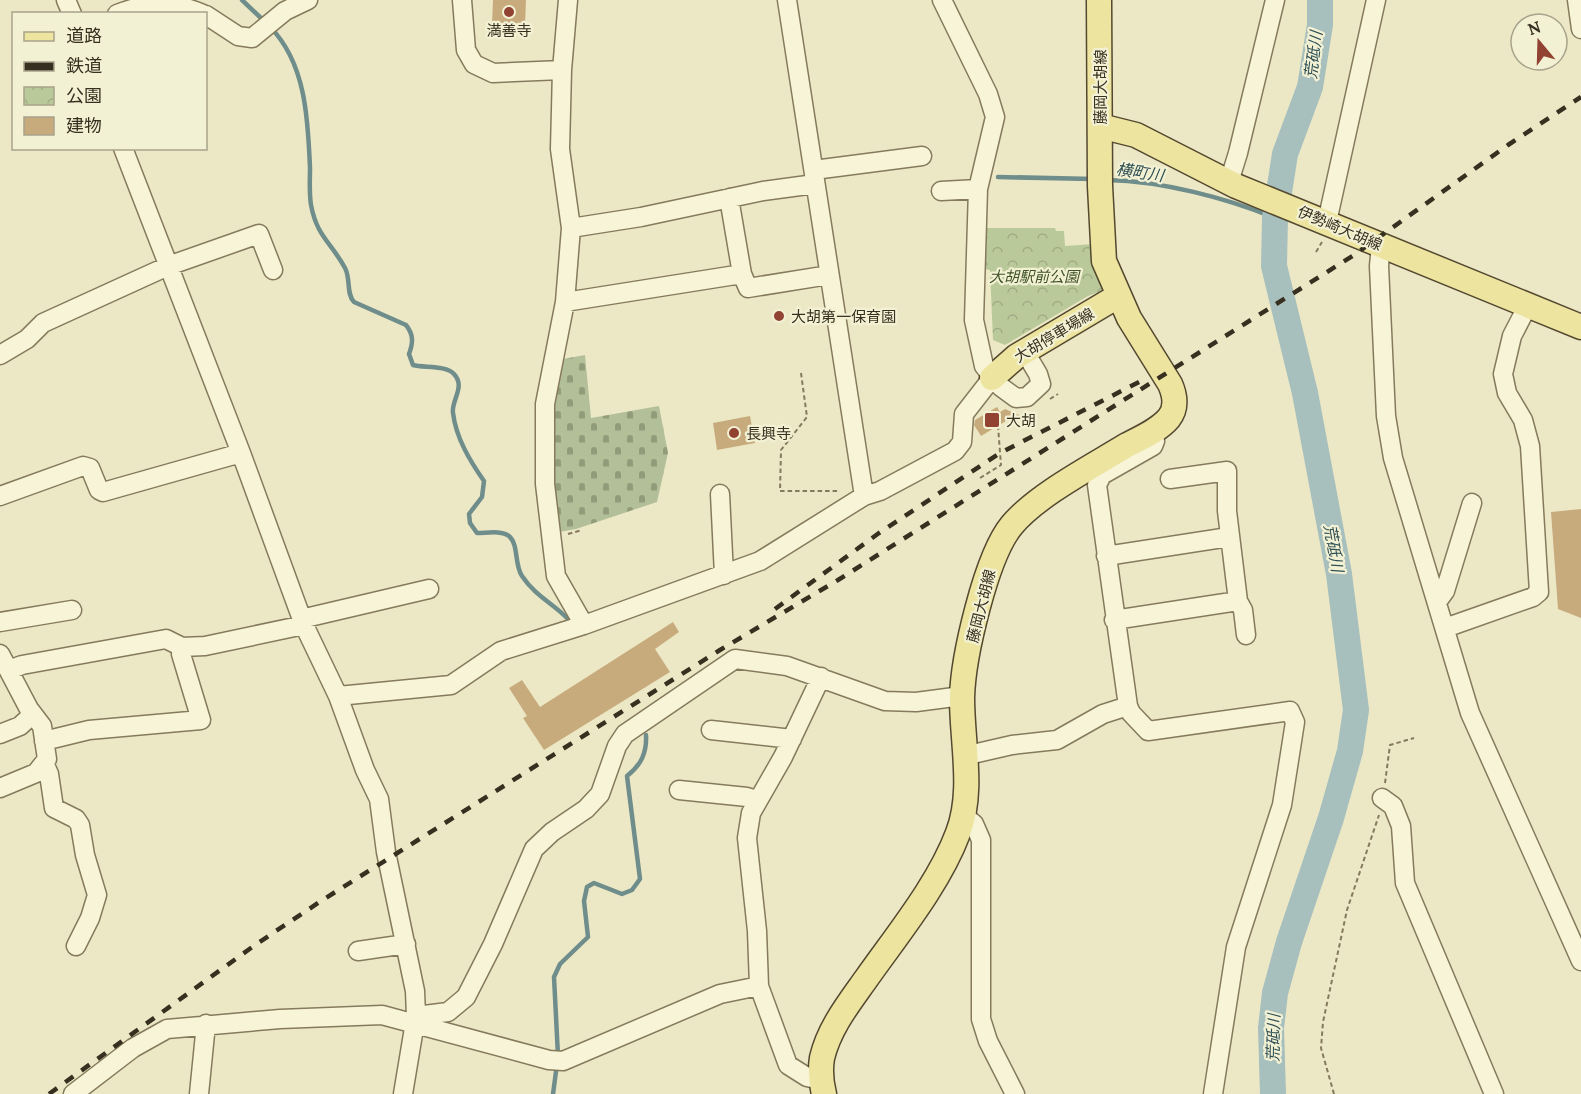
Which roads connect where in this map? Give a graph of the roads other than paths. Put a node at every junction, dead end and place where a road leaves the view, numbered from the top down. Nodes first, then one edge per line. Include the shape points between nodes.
1 (308, 0) edge
2 (462, 0) edge
3 (568, 0) edge
4 (787, 0) edge
5 (942, 0) edge
6 (1100, 0) edge
7 (1275, 0) edge
8 (1376, 0) edge
9 (1577, 0) edge
10 (122, 12) edge
11 (198, 12) edge
12 (207, 16) edge
13 (1581, 29) edge
14 (562, 70) junction
15 (1100, 126) junction
16 (124, 150) edge
17 (922, 156) dead end
18 (815, 177) junction
19 (1232, 184) junction
20 (978, 189) junction
21 (941, 191) dead end
22 (729, 198) junction
23 (1324, 221) junction
24 (571, 228) junction
25 (1381, 245) junction
26 (168, 266) junction
27 (273, 270) dead end
28 (742, 274) junction
29 (829, 275) junction
30 (1118, 296) junction
31 (565, 302) junction
32 (1528, 305) junction
33 (1581, 327) edge
34 (1025, 352) junction
35 (0, 355) edge
36 (992, 378) junction
37 (1151, 431) junction
38 (241, 453) junction
39 (1170, 479) dead end
40 (720, 494) dead end
41 (0, 496) edge
42 (864, 496) junction
43 (1472, 503) dead end
44 (1229, 537) junction
45 (1106, 556) junction
46 (724, 575) junction
47 (429, 589) dead end
48 (1238, 601) junction
49 (1437, 602) junction
50 (72, 610) dead end
51 (1114, 620) junction
52 (0, 622) edge
53 (303, 622) junction
54 (584, 625) junction
55 (1445, 628) junction
56 (1246, 635) dead end
57 (182, 647) junction
58 (4, 662) edge
59 (821, 677) junction
60 (338, 696) junction
61 (962, 696) junction
62 (1128, 706) junction
63 (33, 714) junction
64 (711, 730) dead end
65 (0, 734) edge
66 (792, 740) junction
67 (44, 741) junction
68 (964, 756) junction
69 (45, 765) junction
70 (0, 788) edge
71 (679, 790) dead end
72 (1382, 798) road end
73 (757, 800) junction
74 (963, 815) junction
75 (1576, 935) edge
76 (406, 944) junction
77 (76, 946) dead end
78 (358, 951) dead end
79 (1581, 961) edge
80 (759, 986) junction
81 (416, 1019) junction
82 (206, 1024) junction
83 (822, 1087) edge
84 (73, 1094) edge
85 (199, 1094) edge
86 (403, 1094) edge
87 (1015, 1094) edge
88 (1213, 1094) edge
89 (1494, 1094) edge

1 - 12 street via 252,38 244,39
2 - 14 street via 466,50 474,64 493,73
3 - 14 street
4 - 18 street
5 - 20 street via 988,94 995,117
6 - 15 main road, 藤岡大胡線
7 - 19 street
8 - 23 street
9 - 13 street
10 - 11 street via 162,1
14 - 24 street via 560,150
15 - 19 main road, 伊勢崎大胡線 via 1136,135
15 - 30 main road, 藤岡大胡線 via 1104,261
16 - 26 street
17 - 18 street
18 - 22 street
18 - 29 street
19 - 23 main road, 伊勢崎大胡線
20 - 21 street
20 - 36 street via 974,320 979,354
22 - 24 street
22 - 28 street
23 - 25 main road, 伊勢崎大胡線
24 - 31 street
25 - 32 main road, 伊勢崎大胡線
25 - 49 street via 1388,426 1393,458
26 - 27 street via 259,234
26 - 35 street via 42,323 27,339
26 - 38 street
28 - 29 street via 748,288
28 - 31 street
29 - 42 street
30 - 34 main road, 大胡停車場線
30 - 37 main road, 藤岡大胡線 via 1174,392 1169,419
31 - 54 street via 545,404 545,484 556,576
32 - 33 main road, 伊勢崎大胡線
32 - 55 street via 1512,336 1503,374 1530,446 1539,592
34 - 36 main road, 大胡停車場線
34 - 36 street via 1040,378 1035,392 1016,398
36 - 42 street via 966,409 962,441 955,451
37 - 45 street via 1154,446 1097,480
37 - 61 main road, 藤岡大胡線 via 1070,480 1011,526 990,568
38 - 41 street via 103,492 90,468 83,466
38 - 53 street
39 - 44 street via 1227,471
40 - 46 street
42 - 46 street via 760,561
43 - 49 street via 1445,591
44 - 45 street
44 - 48 street
45 - 51 street
46 - 54 street
47 - 53 street
48 - 51 street
48 - 56 street via 1244,610
49 - 55 street
50 - 52 street
51 - 62 street
53 - 57 street via 205,646
53 - 60 street
54 - 60 street via 501,651 447,687
55 - 75 street via 1475,725
57 - 58 street via 166,639 22,665
57 - 67 street via 201,720 89,730
58 - 63 street
59 - 61 street via 885,700 916,702
59 - 66 street
59 - 81 street via 787,666 735,659 633,727 617,746 600,794 534,849 466,998 448,1012
60 - 76 street via 379,799
61 - 68 main road, 藤岡大胡線
62 - 68 street via 1103,714 1057,740
62 - 88 street via 1148,731 1290,711 1294,714 1282,805 1236,947
63 - 65 street via 20,726
63 - 67 street via 42,726
64 - 66 street
66 - 73 street
67 - 69 street
68 - 74 main road, 藤岡大胡線
69 - 70 street via 36,773
69 - 77 street via 54,808 80,825 97,895
71 - 73 street
72 - 89 street via 1393,806 1401,826 1404,883
73 - 80 street via 748,820 747,838
74 - 83 main road, 藤岡大胡線 via 937,874 833,1030 822,1060
74 - 87 street via 974,824 981,840 981,1018 988,1041
75 - 79 street
76 - 78 street
76 - 81 street
80 - 81 street via 720,994 556,1061
80 - 83 street via 788,1065
81 - 82 street via 370,1015
81 - 86 street
82 - 84 street via 161,1031
82 - 85 street

